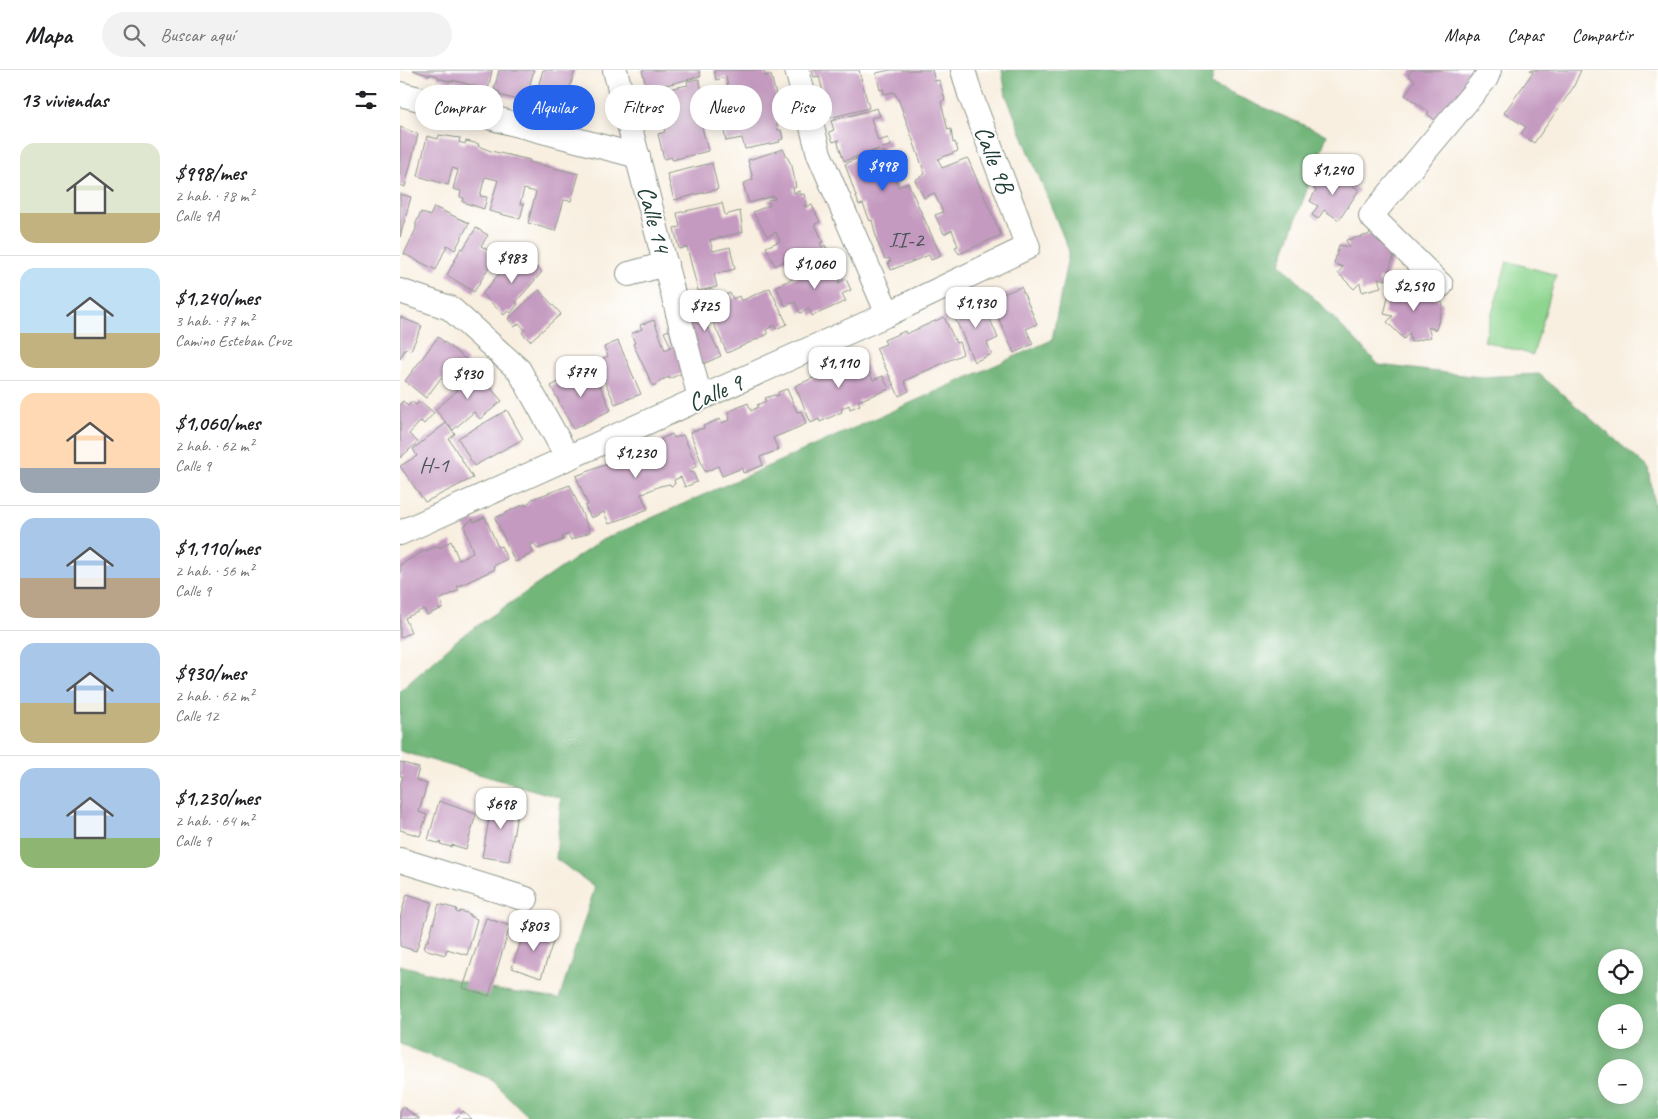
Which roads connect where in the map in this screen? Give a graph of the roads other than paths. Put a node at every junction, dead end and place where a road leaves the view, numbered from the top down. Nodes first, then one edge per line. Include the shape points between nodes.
1 (615, 70) edge
2 (797, 70) edge
3 (963, 70) edge
4 (1489, 70) edge
5 (400, 94) edge
6 (638, 156) junction
7 (1028, 247) joint
8 (666, 264) junction
9 (629, 274) dead end
10 (1441, 285) dead end
11 (400, 291) edge
12 (888, 314) junction
13 (700, 398) junction
14 (568, 458) junction
15 (401, 529) edge
16 (400, 860) edge
17 (526, 899) dead end

1 - 6 street, Calle 14
2 - 12 street via 819,154
3 - 7 street, Calle 9B
4 - 10 street via 1486,78 1371,216
5 - 6 street
6 - 8 street, Calle 14
7 - 12 street, Calle 9
8 - 9 street
8 - 13 street, Calle 14
11 - 14 street via 450,308 519,370
12 - 13 street, Calle 9
13 - 14 street, Calle 9
14 - 15 street, Calle 9
16 - 17 street

